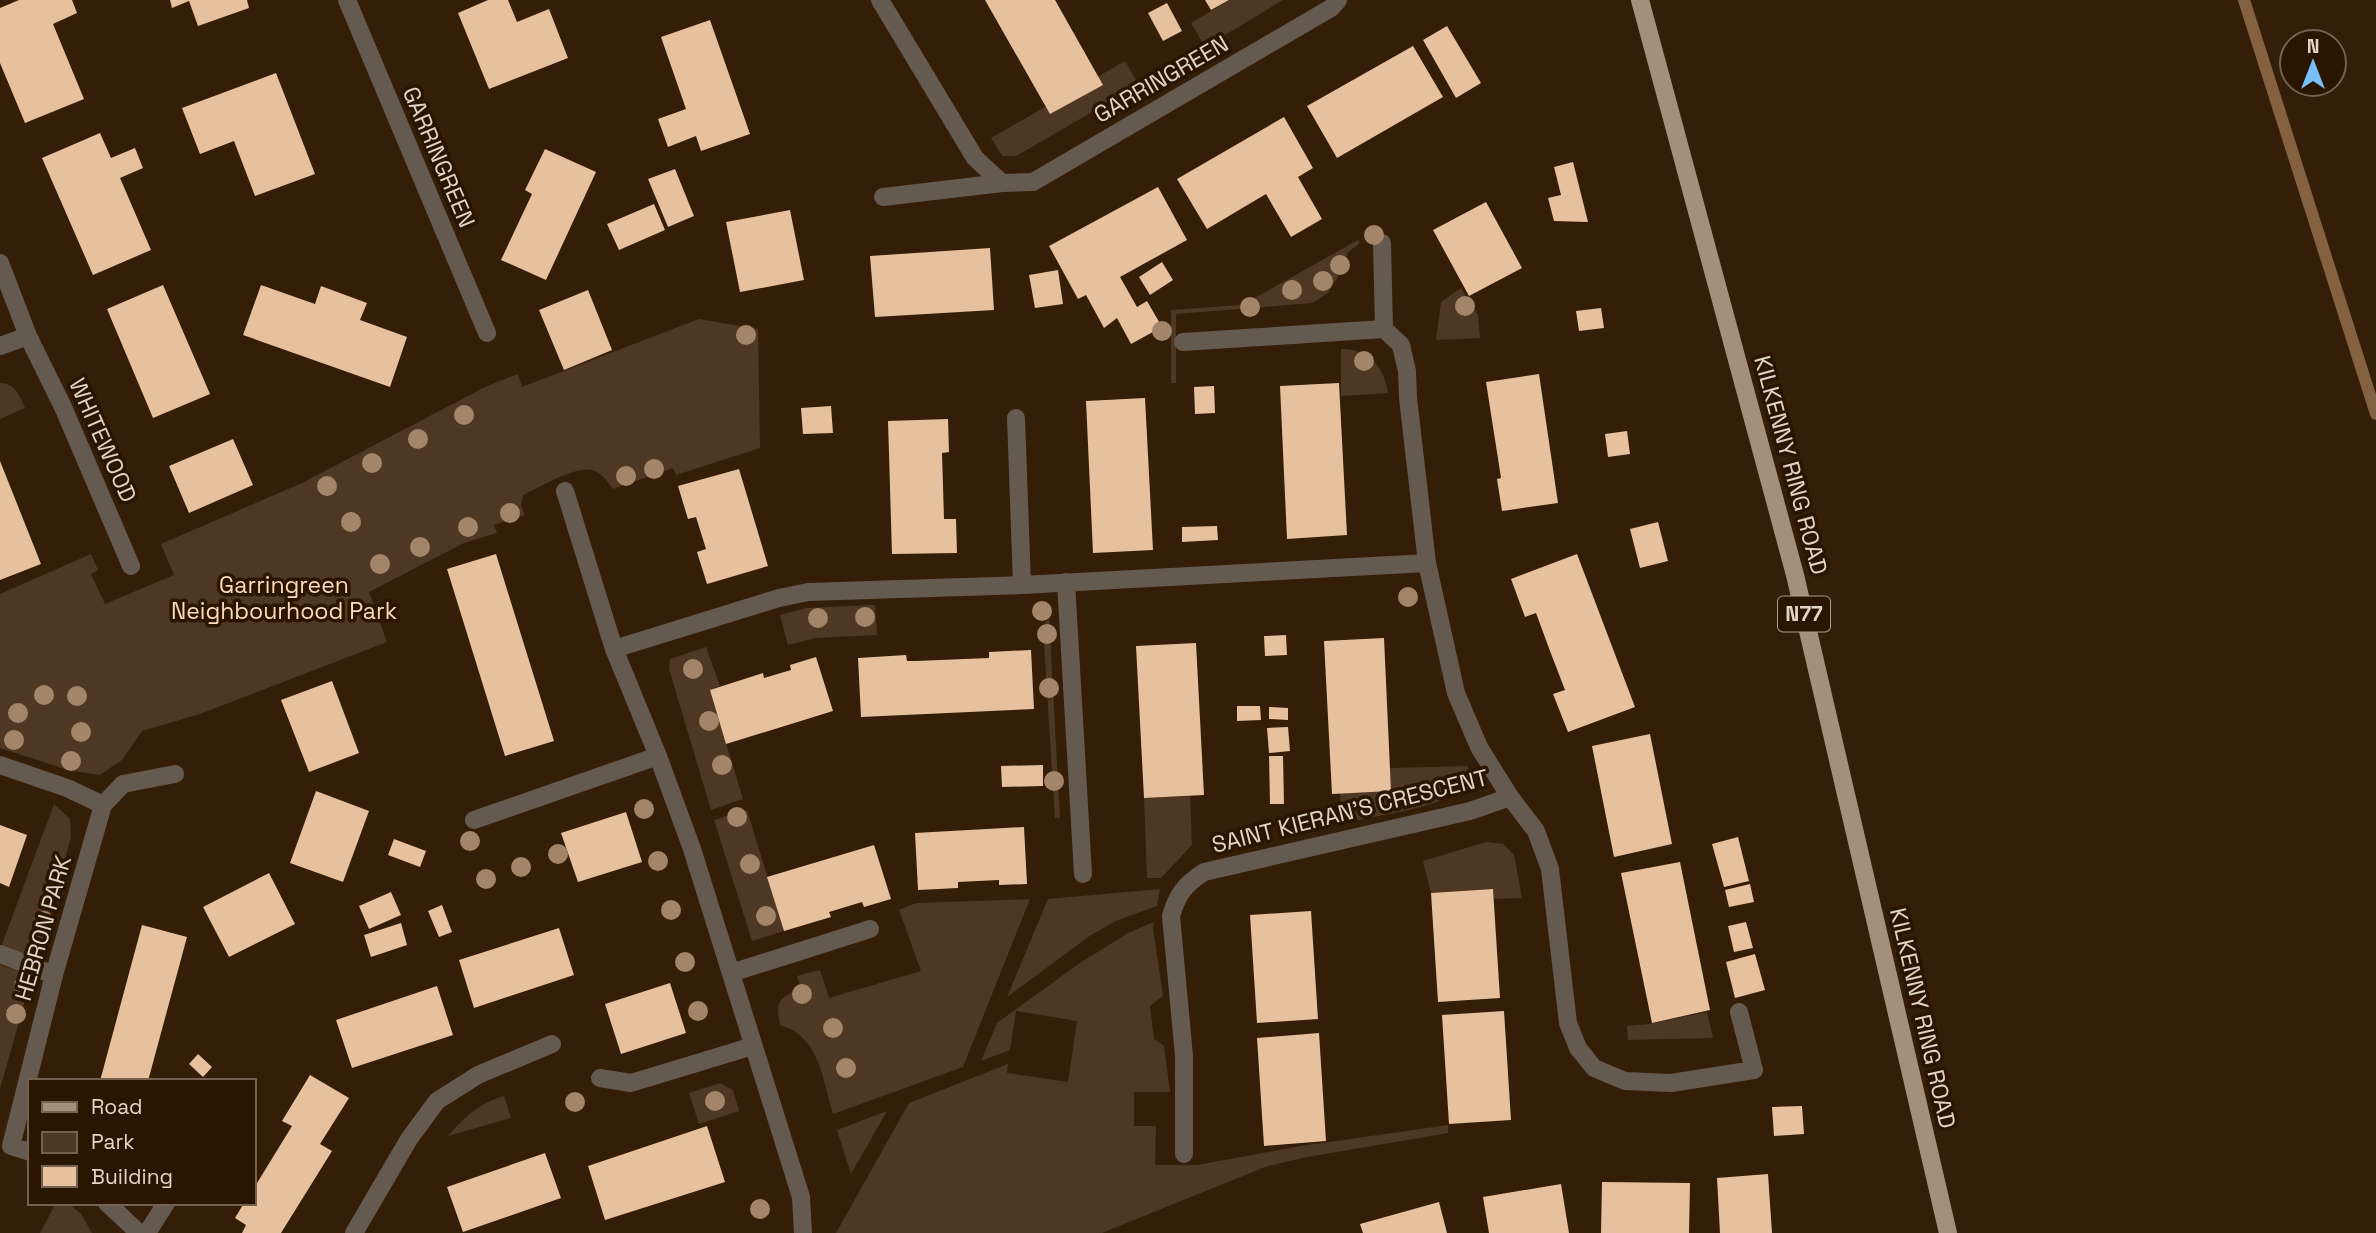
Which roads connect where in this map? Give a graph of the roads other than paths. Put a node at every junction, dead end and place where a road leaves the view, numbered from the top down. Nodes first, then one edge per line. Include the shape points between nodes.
1 (347, 0) edge
2 (880, 0) edge
3 (1338, 0) edge
4 (1640, 0) edge
5 (1002, 183) junction
6 (883, 197) dead end
7 (1382, 243) dead end
8 (0, 263) edge
9 (1384, 329) junction
10 (487, 333) dead end
11 (27, 336) junction
12 (1184, 342) dead end
13 (0, 346) edge
14 (1016, 418) dead end
15 (565, 491) dead end
16 (1427, 563) junction
17 (131, 566) dead end
18 (1066, 582) junction
19 (1023, 584) junction
20 (614, 649) junction
21 (658, 756) junction
22 (0, 765) edge
23 (175, 774) dead end
24 (1510, 797) junction
25 (103, 805) junction
26 (474, 820) dead end
27 (1083, 874) dead end
28 (870, 929) dead end
29 (0, 954) edge
30 (731, 973) junction
31 (54, 975) junction
32 (1739, 1012) dead end
33 (552, 1044) dead end
34 (754, 1046) junction
35 (600, 1079) dead end
36 (6, 1145) edge
37 (28, 1151) edge
38 (1184, 1154) dead end
39 (109, 1205) edge
40 (165, 1205) edge
41 (139, 1233) edge
42 (147, 1233) edge
43 (354, 1233) edge
44 (803, 1233) edge
45 (1948, 1233) edge

1 - 10 street, GARRINGREEN
2 - 5 street via 975,158
3 - 5 street, GARRINGREEN via 1256,53 1033,181
4 - 45 main road, KILKENNY RING ROAD / N77 via 1796,575
5 - 6 street, GARRINGREEN
7 - 9 street
8 - 11 street, WHITEWOOD
9 - 12 street
9 - 16 street, SAINT KIERAN'S CRESCENT via 1401,345 1407,370
11 - 13 street
11 - 17 street, WHITEWOOD via 63,407
14 - 19 street
15 - 20 street
16 - 18 street
16 - 24 street, SAINT KIERAN'S CRESCENT via 1456,693 1479,747
18 - 19 street
18 - 27 street
19 - 20 street via 808,592
20 - 21 street
21 - 26 street
21 - 30 street
22 - 25 street
23 - 25 street via 123,784
24 - 32 street, SAINT KIERAN'S CRESCENT via 1536,831 1550,869 1568,1023 1578,1048 1594,1068 1625,1081 1671,1083 1754,1070
24 - 38 street, SAINT KIERAN'S CRESCENT via 1470,811 1204,872 1177,894 1171,916 1184,1056
25 - 31 street, HEBRON PARK
28 - 30 street
29 - 31 street
30 - 34 street
31 - 36 street, HEBRON PARK
33 - 43 street via 478,1075 437,1101
34 - 35 street via 631,1083
34 - 44 street via 801,1197
36 - 37 street, HEBRON PARK
39 - 41 street
40 - 42 street

